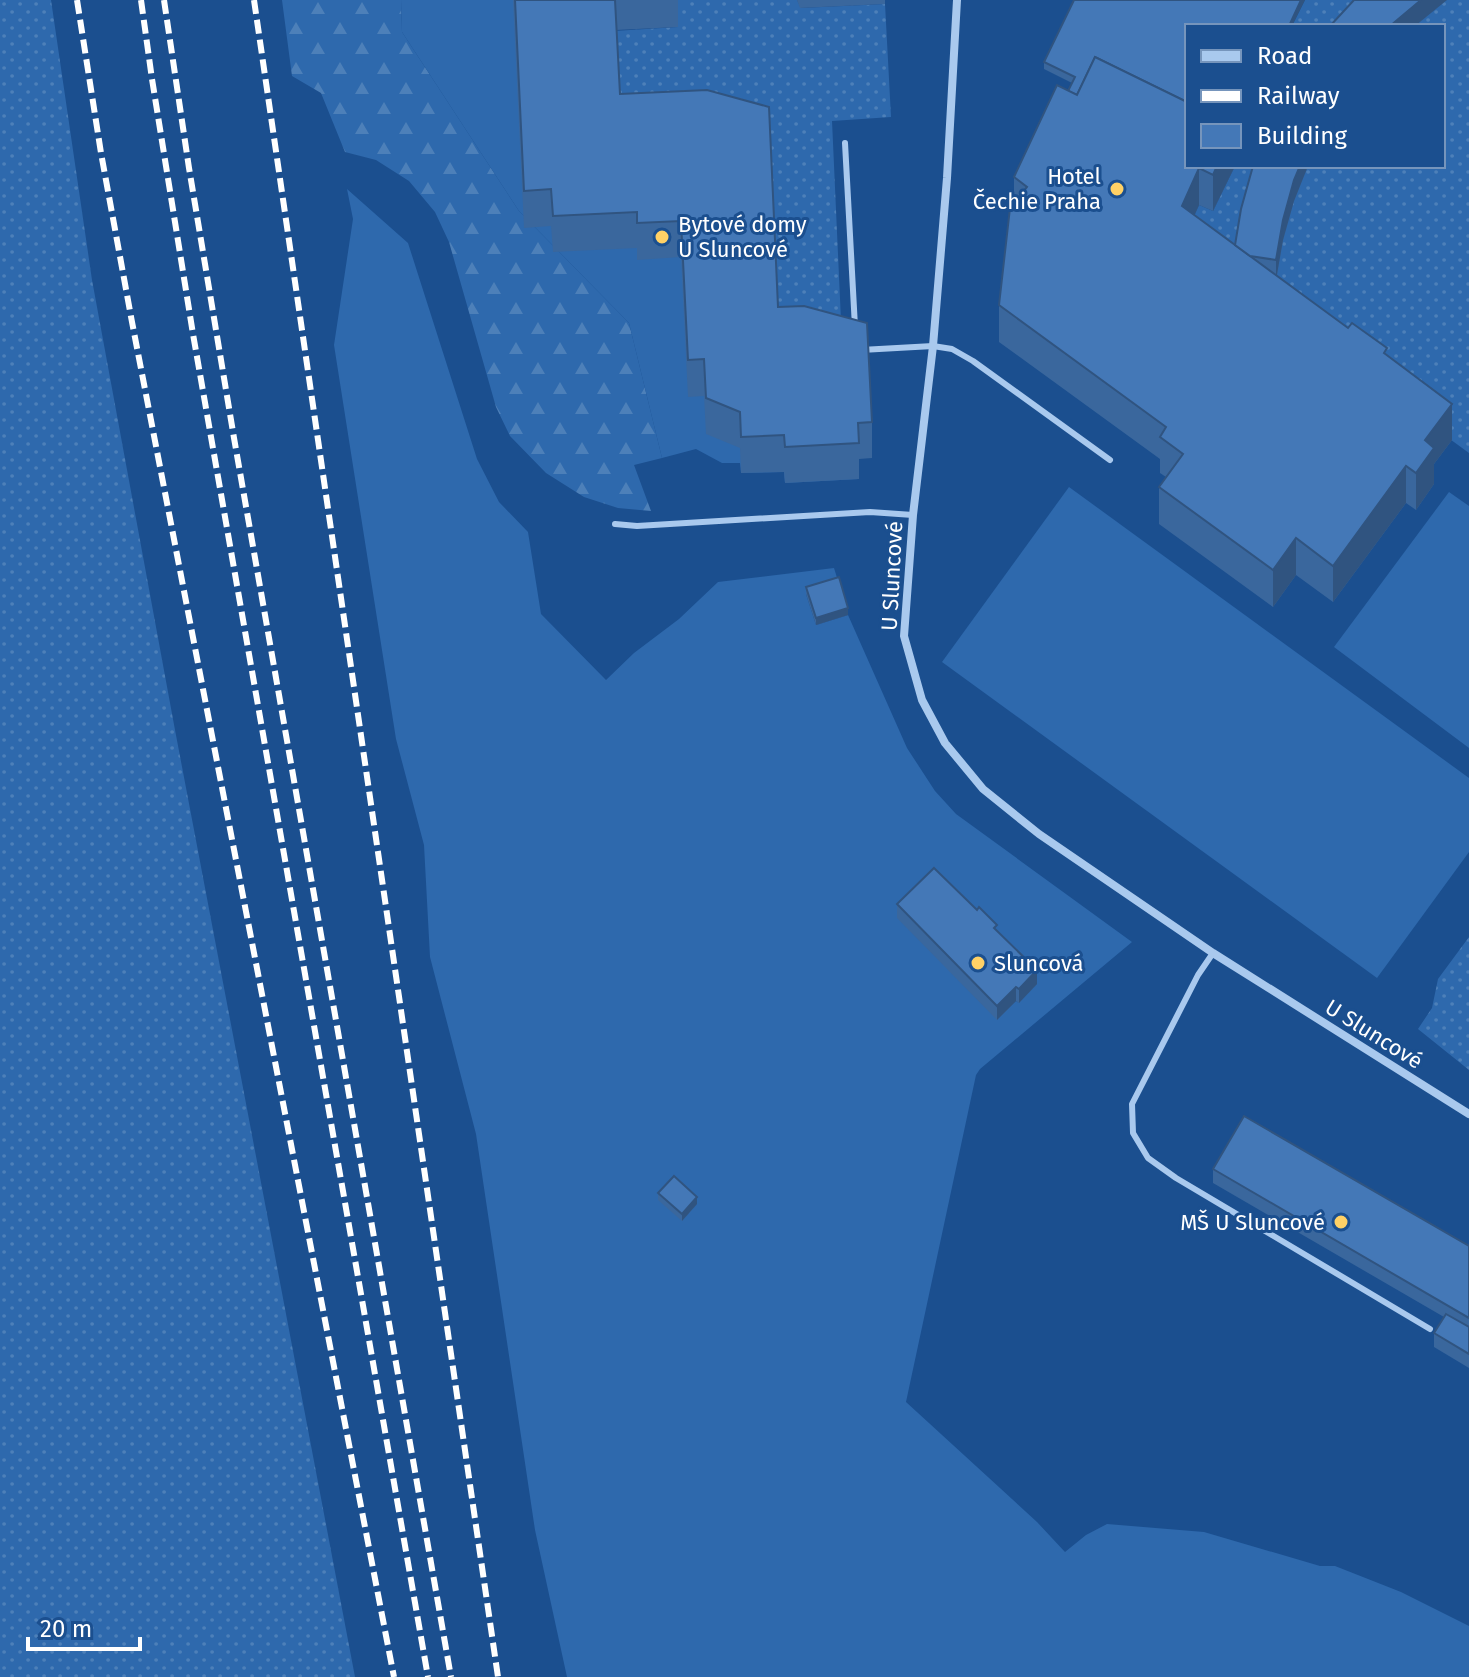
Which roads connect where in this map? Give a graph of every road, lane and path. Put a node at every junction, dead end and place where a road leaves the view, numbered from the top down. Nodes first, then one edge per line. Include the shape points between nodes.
1 (957, 0) edge
2 (845, 143) dead end
3 (933, 346) junction
4 (1110, 460) dead end
5 (913, 515) junction
6 (615, 524) dead end
7 (1213, 953) junction
8 (1469, 1114) edge
9 (1430, 1329) dead end

1 - 3 street, U Sluncové
2 - 3 lane via 856,350
3 - 4 lane via 973,361
3 - 5 street, U Sluncové
5 - 6 lane via 870,512
5 - 7 street, U Sluncové via 904,636 922,700 945,743 983,789 1039,834
7 - 8 street, U Sluncové
7 - 9 lane via 1132,1104 1133,1133 1148,1158 1176,1178

